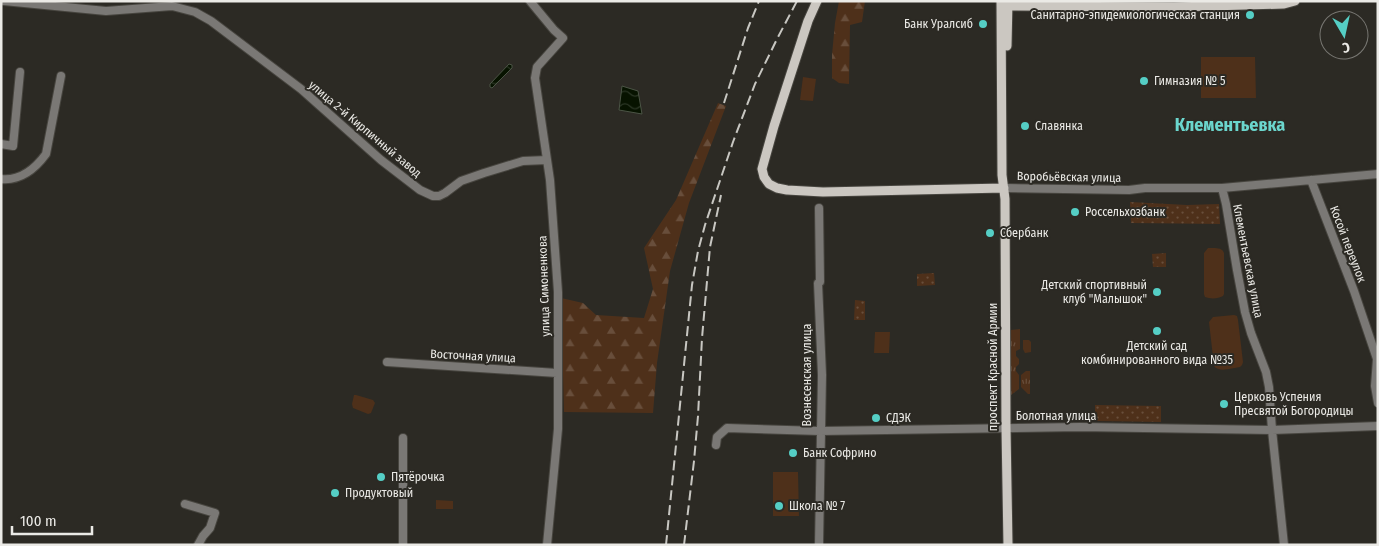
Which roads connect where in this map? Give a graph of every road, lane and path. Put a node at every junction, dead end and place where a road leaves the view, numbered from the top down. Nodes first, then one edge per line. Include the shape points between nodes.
1 (4, 1) edge
2 (530, 1) edge
3 (817, 1) edge
4 (1295, 1) edge
5 (1006, 3) edge
6 (1207, 4) edge
7 (20, 72) dead end
8 (61, 76) dead end
9 (1, 144) edge
10 (546, 160) junction
11 (1378, 174) edge
12 (1, 179) edge
13 (1311, 180) junction
14 (1004, 188) junction
15 (1222, 188) junction
16 (820, 208) dead end
17 (387, 362) dead end
18 (557, 373) junction
19 (1378, 403) edge
20 (1378, 426) edge
21 (1006, 428) junction
22 (1272, 430) junction
23 (820, 431) junction
24 (403, 438) dead end
25 (716, 446) dead end
26 (185, 504) dead end
27 (198, 545) edge
28 (403, 545) edge
29 (547, 545) edge
30 (818, 545) edge
31 (1008, 545) edge
32 (1284, 545) edge

1 - 10 street, улица 2-й Кирпичный завод via 106,11 172,6 195,12 212,21 301,89 381,160 433,196 484,173 523,161
2 - 10 street, улица Симоненкова via 563,38 537,67 535,78
3 - 14 main road, Воробьёвская улица via 777,114 762,169 768,184 814,192
4 - 6 main road via 1284,4
5 - 6 main road
5 - 14 main road, проспект Красной Армии
7 - 9 street via 13,146
8 - 12 street via 46,154 28,172 11,180
10 - 18 street, улица Симоненкова via 558,292
11 - 13 street, Воробьёвская улица
13 - 15 street, Воробьёвская улица
13 - 19 street, Косой переулок via 1377,359 1375,386
14 - 15 street, Воробьёвская улица
14 - 21 main road, проспект Красной Армии
15 - 22 street, Клементьевская улица via 1245,312 1266,372
16 - 23 street, Вознесенская улица
17 - 18 street, Восточная улица
18 - 29 street, улица Симоненкова via 558,429
20 - 22 street, Болотная улица
21 - 22 street, Болотная улица
21 - 23 street, Болотная улица
21 - 31 main road, проспект Красной Армии
22 - 32 street, Клементьевская улица
23 - 25 street, Болотная улица via 727,428 716,437
23 - 30 street, Вознесенская улица
24 - 28 street
26 - 27 street via 215,513 210,528

